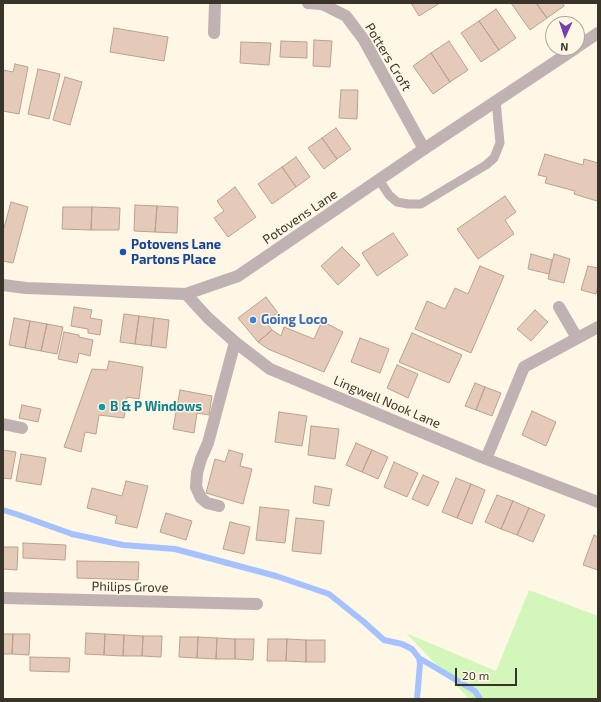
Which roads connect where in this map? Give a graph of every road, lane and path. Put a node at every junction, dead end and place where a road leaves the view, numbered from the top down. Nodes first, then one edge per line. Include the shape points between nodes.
1 (215, 3) edge
2 (308, 3) edge
3 (214, 33) dead end
4 (598, 33) edge
5 (585, 42) edge
6 (565, 56) edge
7 (496, 101) junction
8 (424, 148) junction
9 (379, 180) junction
10 (3, 285) edge
11 (186, 294) junction
12 (559, 307) dead end
13 (598, 327) edge
14 (576, 338) junction
15 (235, 342) junction
16 (3, 424) edge
17 (22, 428) dead end
18 (486, 459) junction
19 (598, 502) edge
20 (219, 506) dead end
21 (3, 598) edge
22 (257, 604) dead end

1 - 3 street
2 - 8 street, Potters Croft via 322,4 346,16 364,40
4 - 5 street, Potovens Lane
6 - 7 street, Potovens Lane
7 - 8 street, Potovens Lane
7 - 9 lane via 500,144 494,158 486,165 421,204 398,202 389,195
8 - 9 street, Potovens Lane
9 - 11 street, Potovens Lane via 238,276
10 - 11 street, Potovens Lane
11 - 15 street, Lingwell Nook Lane
12 - 14 street
13 - 14 street
14 - 18 street via 524,367
15 - 18 street, Lingwell Nook Lane via 270,368
15 - 20 street via 208,443 197,473 196,487 201,498 207,503
16 - 17 street
18 - 19 street, Lingwell Nook Lane
21 - 22 street, Philips Grove

